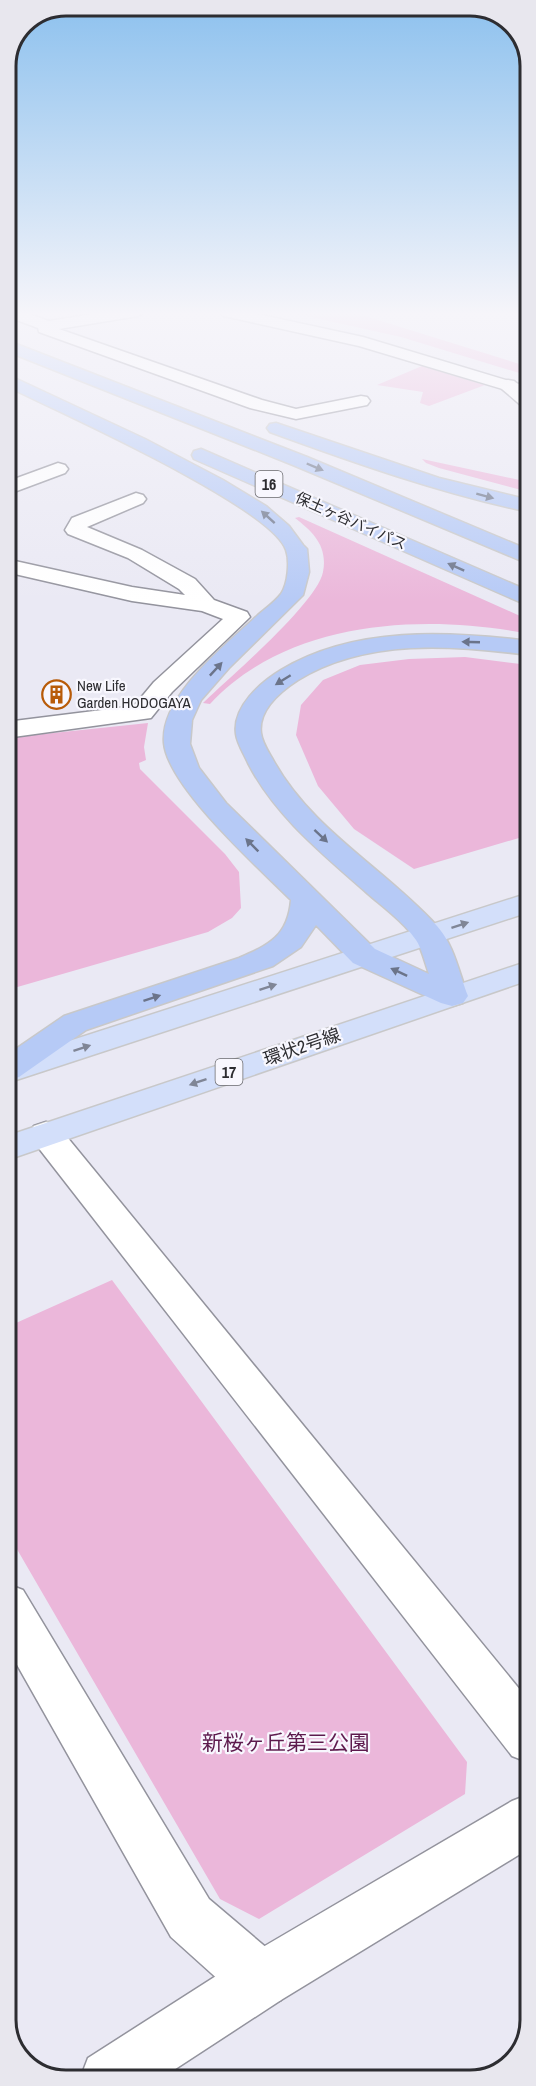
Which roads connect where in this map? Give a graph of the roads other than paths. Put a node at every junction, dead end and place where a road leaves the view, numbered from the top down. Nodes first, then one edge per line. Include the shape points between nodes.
1 (70, 408) edge
2 (83, 408) edge
3 (167, 408) edge
4 (220, 408) edge
5 (273, 408) edge
6 (324, 408) edge
7 (250, 419) junction
8 (58, 469) dead end
9 (16, 485) edge
10 (136, 499) dead end
11 (519, 504) edge
12 (486, 515) dead end
13 (519, 554) edge
14 (16, 567) edge
15 (519, 595) edge
16 (206, 605) junction
17 (519, 647) edge
18 (16, 729) edge
19 (306, 899) junction
20 (519, 905) edge
21 (429, 935) junction
22 (364, 956) junction
23 (519, 973) edge
24 (452, 996) junction
25 (16, 1065) edge
26 (16, 1068) edge
27 (46, 1134) junction
28 (16, 1145) edge
29 (16, 1619) edge
30 (519, 1726) edge
31 (519, 1826) edge
32 (261, 1980) junction
33 (124, 2069) edge

19 -> 1 highway via 216,808 186,769 177,744 179,720 190,698 220,663 292,595 298,572 296,549 259,510
15 -> 2 highway, 保土ヶ谷バイパス / 16 via 248,475
3 -> 13 highway, 保土ヶ谷バイパス / 16
4 - 7 highway
5 - 6 street via 296,414
7 -> 11 highway via 412,476
7 - 12 highway
8 - 9 street
10 - 16 street via 79,522 75,530 135,554 187,584
14 - 16 street via 132,594
16 - 18 street via 239,617 164,687 142,713
17 -> 21 highway via 441,642 369,647 309,664 276,684 254,707 248,733 262,769 297,813
19 - 22 highway
25 -> 19 highway via 75,1023 274,954 296,936 306,915
21 -> 20 main road
21 - 22 main road
21 - 24 highway
24 -> 22 highway
26 -> 22 main road
23 - 24 main road, 環状2号線 / 17
24 -> 27 main road, 環状2号線 / 17
27 - 28 main road, 環状2号線 / 17
27 - 30 street
29 - 32 street via 190,1918
31 - 32 street
32 - 33 street

